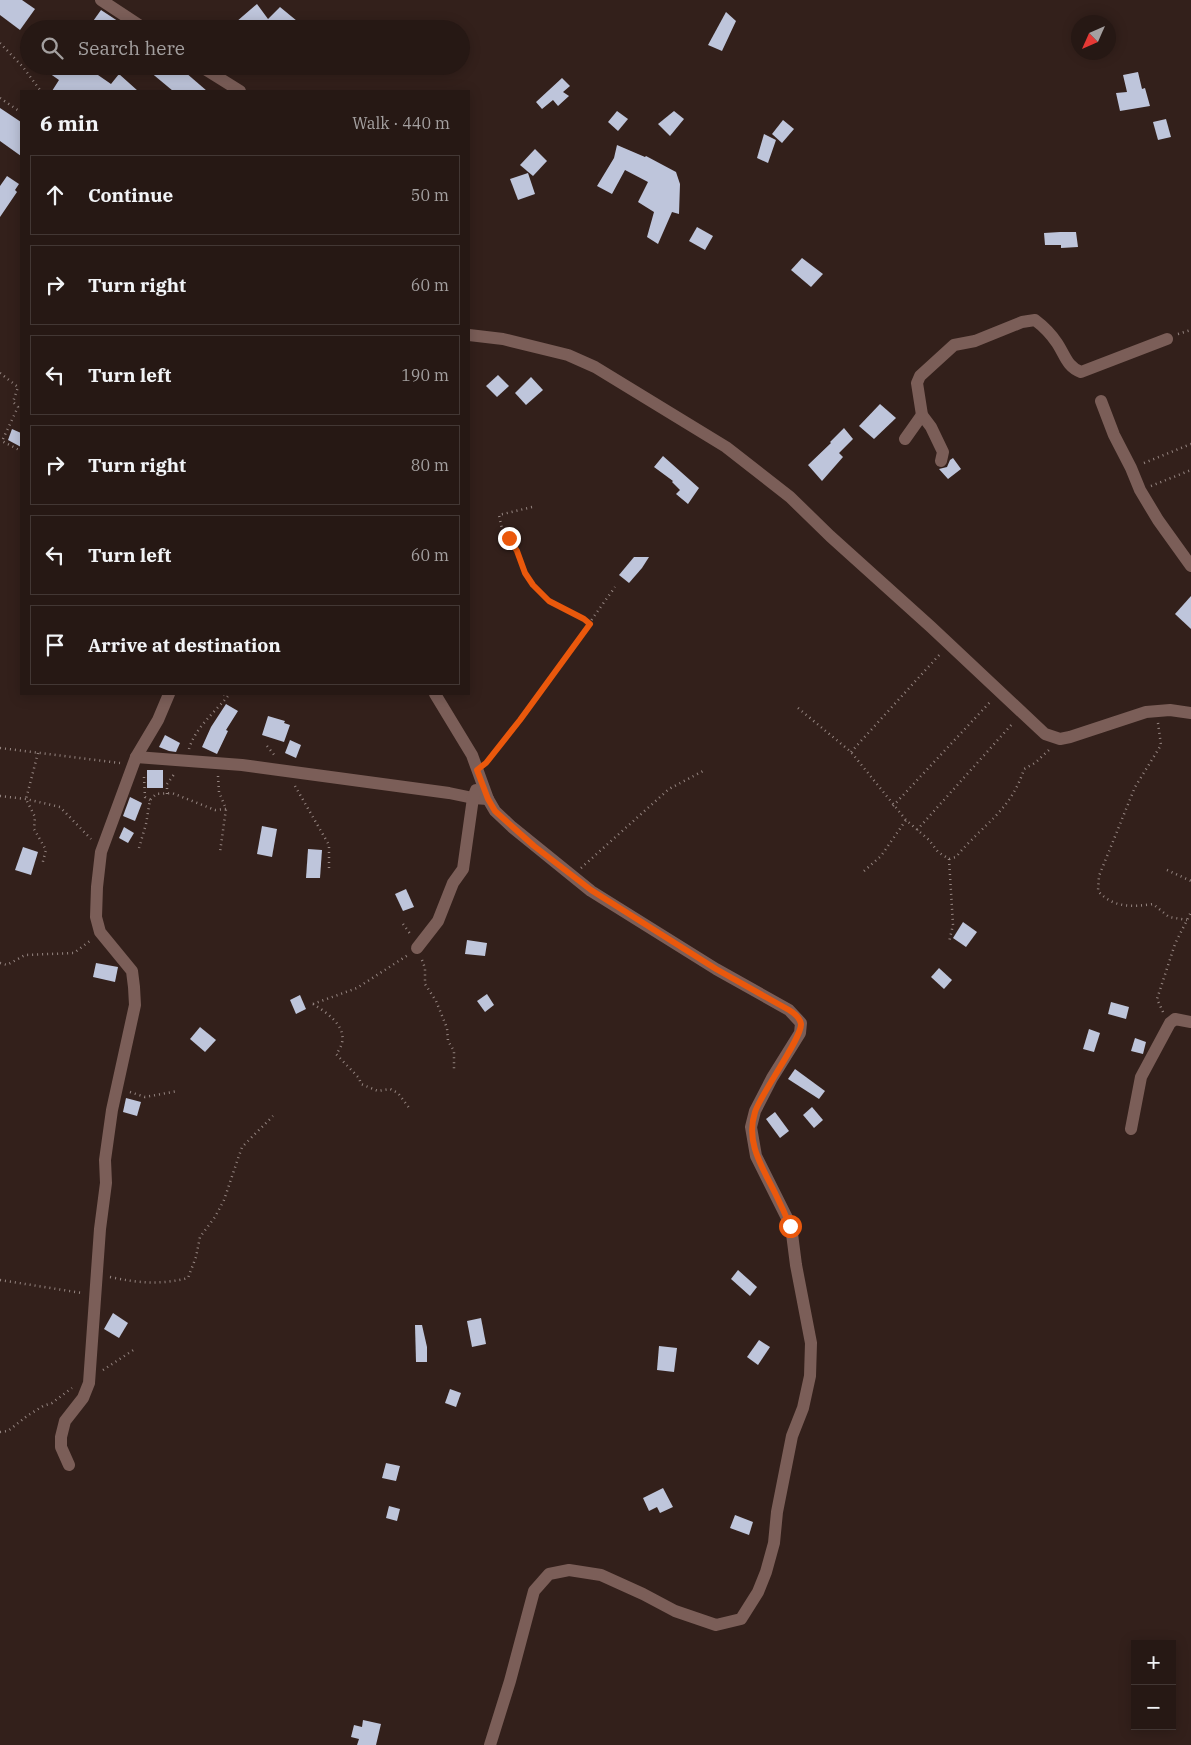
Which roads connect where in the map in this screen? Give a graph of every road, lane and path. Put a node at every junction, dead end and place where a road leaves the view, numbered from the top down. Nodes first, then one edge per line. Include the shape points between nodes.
1 (101, 0) edge
2 (131, 20) edge
3 (0, 43) edge
4 (20, 64) edge
5 (29, 75) edge
6 (214, 75) edge
7 (40, 90) edge
8 (238, 90) edge
9 (0, 98) edge
10 (19, 111) dead end
11 (470, 335) edge
12 (1167, 338) dead end
13 (0, 374) edge
14 (1101, 401) dead end
15 (922, 415) junction
16 (905, 439) dead end
17 (1191, 444) edge
18 (20, 450) edge
19 (941, 461) dead end
20 (1131, 468) junction
21 (1191, 470) edge
22 (1140, 490) junction
23 (532, 507) dead end
24 (1191, 566) edge
25 (615, 587) dead end
26 (590, 624) junction
27 (949, 644) junction
28 (1000, 692) junction
29 (169, 695) edge
30 (226, 695) edge
31 (436, 695) edge
32 (798, 708) dead end
33 (1187, 711) edge
34 (1157, 712) junction
35 (1022, 713) junction
36 (1060, 739) junction
37 (267, 746) dead end
38 (0, 748) edge
39 (851, 752) junction
40 (38, 753) junction
41 (183, 760) junction
42 (135, 761) junction
43 (209, 762) junction
44 (704, 770) dead end
45 (286, 771) junction
46 (479, 775) junction
47 (167, 794) junction
48 (0, 796) edge
49 (473, 798) junction
50 (26, 799) junction
51 (488, 799) junction
52 (150, 800) junction
53 (893, 806) junction
54 (226, 809) junction
55 (906, 820) junction
56 (917, 830) junction
57 (138, 848) dead end
58 (101, 852) junction
59 (220, 852) dead end
60 (949, 859) junction
61 (42, 865) dead end
62 (329, 870) dead end
63 (1168, 870) dead end
64 (864, 871) dead end
65 (572, 876) junction
66 (1191, 881) edge
67 (1191, 912) edge
68 (1187, 920) junction
69 (403, 924) dead end
70 (100, 932) junction
71 (949, 942) dead end
72 (417, 948) junction
73 (0, 964) edge
74 (1175, 1019) junction
75 (1191, 1022) edge
76 (454, 1071) dead end
77 (116, 1087) junction
78 (178, 1091) dead end
79 (410, 1109) dead end
80 (273, 1116) dead end
81 (1131, 1129) dead end
82 (96, 1275) junction
83 (0, 1280) edge
84 (94, 1296) junction
85 (134, 1349) dead end
86 (90, 1379) junction
87 (0, 1432) edge
88 (69, 1465) dead end
89 (490, 1745) edge

1 - 2 street
3 - 4 path
5 - 7 path
6 - 8 street
9 - 10 path
11 - 27 street via 502,339 568,355 595,367 726,448 790,497
12 - 15 street via 1081,372 1072,369 1041,324 1035,320 1022,322 946,350 917,383
13 - 18 path via 18,387 13,402 18,408 2,441
14 - 20 street
15 - 16 street
15 - 19 street via 943,452
17 - 20 path
20 - 22 street
21 - 22 path
22 - 24 street
23 - 26 path via 499,515 502,529 533,585 549,601
25 - 26 path
26 - 46 path
27 - 28 street
27 - 39 path
28 - 35 street
28 - 53 path
29 - 42 street
30 - 41 path via 190,742
31 - 46 street via 472,755
32 - 39 path
33 - 34 street
34 - 36 street via 1146,712
34 - 68 path via 1161,746 1135,787 1099,876 1098,891 1114,903 1153,904 1169,916
35 - 36 street via 1045,734
35 - 56 path
36 - 60 path via 1024,769 1009,802 956,857
37 - 45 path
38 - 40 path
39 - 53 path
40 - 42 path
40 - 50 path
41 - 42 street
41 - 43 street
41 - 47 path via 167,784
42 - 52 path via 143,774 145,797
42 - 58 street
43 - 45 street
43 - 54 path via 217,772 219,792
44 - 65 path via 669,789
45 - 49 street
45 - 62 path via 329,845
46 - 49 street
46 - 51 street
47 - 52 path via 156,794
47 - 54 path via 172,793 215,810
48 - 50 path
49 - 51 street
49 - 72 street via 463,869 452,883 438,921
50 - 58 path via 60,807
50 - 61 path via 35,817 34,829 46,850
51 - 65 street via 512,827
52 - 57 path
53 - 55 path
54 - 59 path
55 - 56 path
55 - 64 path via 881,856
56 - 60 path
58 - 70 street via 96,917
60 - 71 path via 953,925
63 - 66 path
65 - 89 street via 659,934 789,1010 801,1023 800,1033 772,1078 755,1111 751,1127 756,1156 790,1226 811,1343 810,1376 792,1436 772,1550 758,1592 741,1619 716,1625 675,1611 601,1575 569,1570 549,1574 534,1591
67 - 68 path
68 - 74 path via 1175,944 1157,999 1162,1011
69 - 72 path
70 - 73 path via 74,953 25,955 7,965
70 - 77 street via 132,970 134,987 135,1004
72 - 76 path via 425,968 424,984 436,1001 454,1051
72 - 79 path via 356,988 313,1004 327,1012 339,1026 343,1036 342,1047 336,1054 361,1084 398,1093
74 - 75 street
74 - 81 street via 1141,1077
77 - 78 path via 145,1097
77 - 82 street via 105,1160 106,1183
80 - 82 path via 242,1147 224,1200 200,1237 188,1278 138,1283
82 - 84 street
83 - 84 path
84 - 86 street
85 - 86 path
86 - 87 path via 69,1389 52,1404 43,1406 8,1431
86 - 88 street via 83,1398 65,1421 61,1437 61,1447

